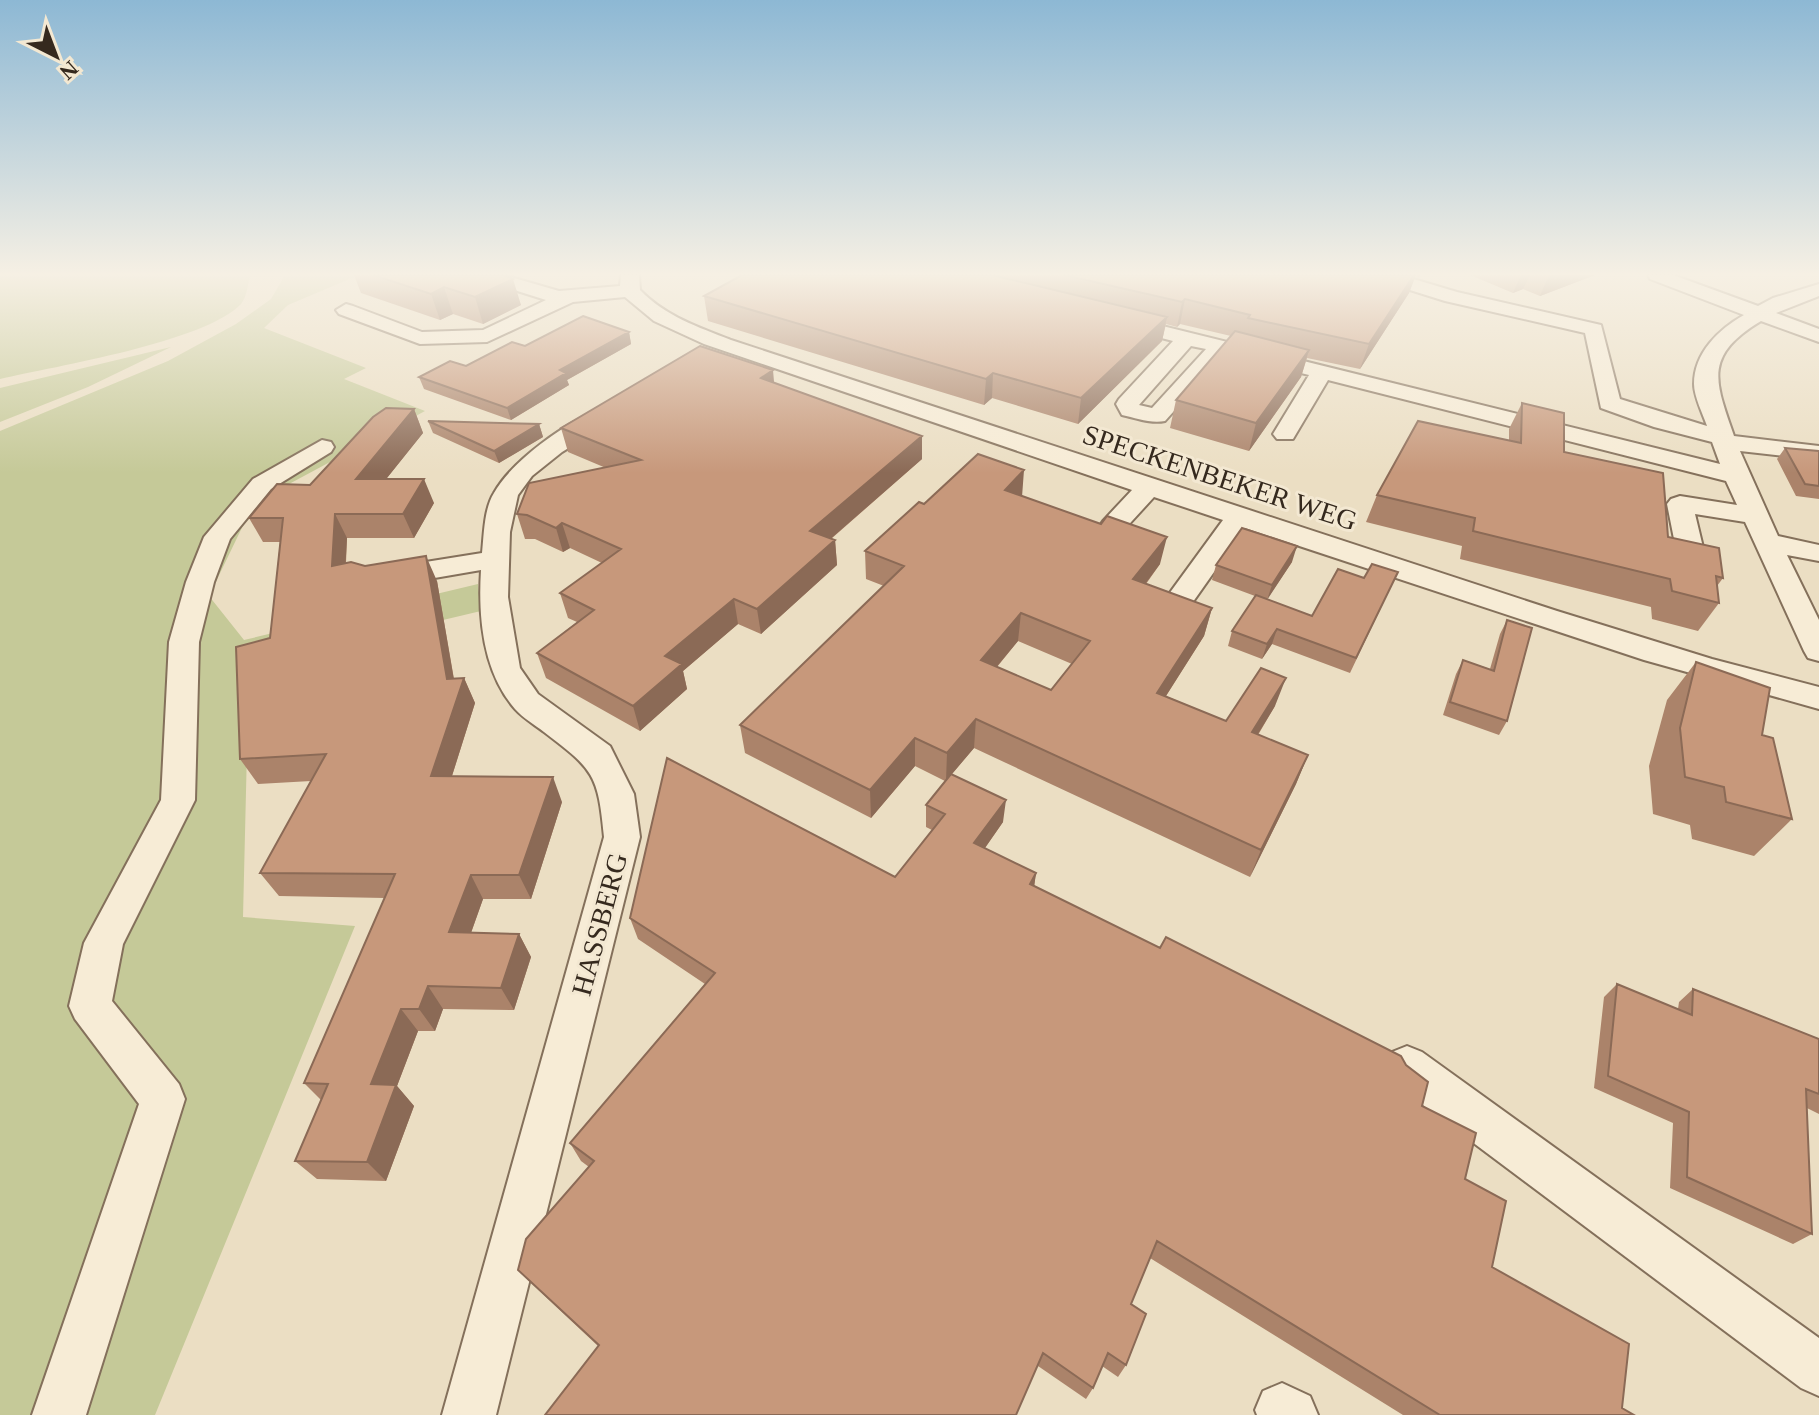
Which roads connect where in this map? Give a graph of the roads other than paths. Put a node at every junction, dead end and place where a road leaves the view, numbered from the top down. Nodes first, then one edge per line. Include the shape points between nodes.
1 (716, 341) edge
2 (1184, 341) edge
3 (1200, 341) edge
4 (1597, 341) edge
5 (1723, 341) edge
6 (724, 344) junction
7 (1221, 346) junction
8 (1711, 356) junction
9 (685, 368) edge
10 (1322, 372) junction
11 (1609, 399) junction
12 (632, 400) edge
13 (1285, 434) dead end
14 (1722, 439) junction
15 (322, 447) dead end
16 (1819, 453) edge
17 (1736, 476) junction
18 (1148, 488) junction
19 (1239, 517) junction
20 (1112, 527) edge
21 (1760, 529) junction
22 (1819, 553) edge
23 (496, 561) junction
24 (1693, 564) edge
25 (376, 579) edge
26 (1805, 597) edge
27 (1173, 609) edge
28 (1819, 651) edge
29 (1819, 698) edge
30 (1407, 1067) edge
31 (1819, 1370) edge
32 (59, 1415) edge
33 (469, 1415) edge

1 - 6 street, SPECKENBEKER WEG
2 - 7 street via 1127,404 1130,410 1157,416
3 - 7 street
4 - 11 street
5 - 8 street
6 - 9 street
6 - 18 street, SPECKENBEKER WEG
7 - 10 street
8 - 11 street via 1687,378 1688,403 1675,412
8 - 14 street via 1705,385
10 - 13 street
10 - 17 street
11 - 14 street
12 - 23 street, HASSBERG via 523,471 505,495
14 - 16 street
14 - 17 street
15 - 32 street via 262,484 217,537 200,582 184,642 178,800 104,943 90,1006 163,1099
17 - 21 street
18 - 19 street, SPECKENBEKER WEG
18 - 20 street
19 - 27 street
19 - 29 street, SPECKENBEKER WEG via 1572,626
21 - 22 street
21 - 24 street via 1680,504
21 - 26 street
23 - 25 street
23 - 33 street, HASSBERG via 494,597 505,669 527,702 598,755 617,794 622,837
26 - 28 street
30 - 31 street

